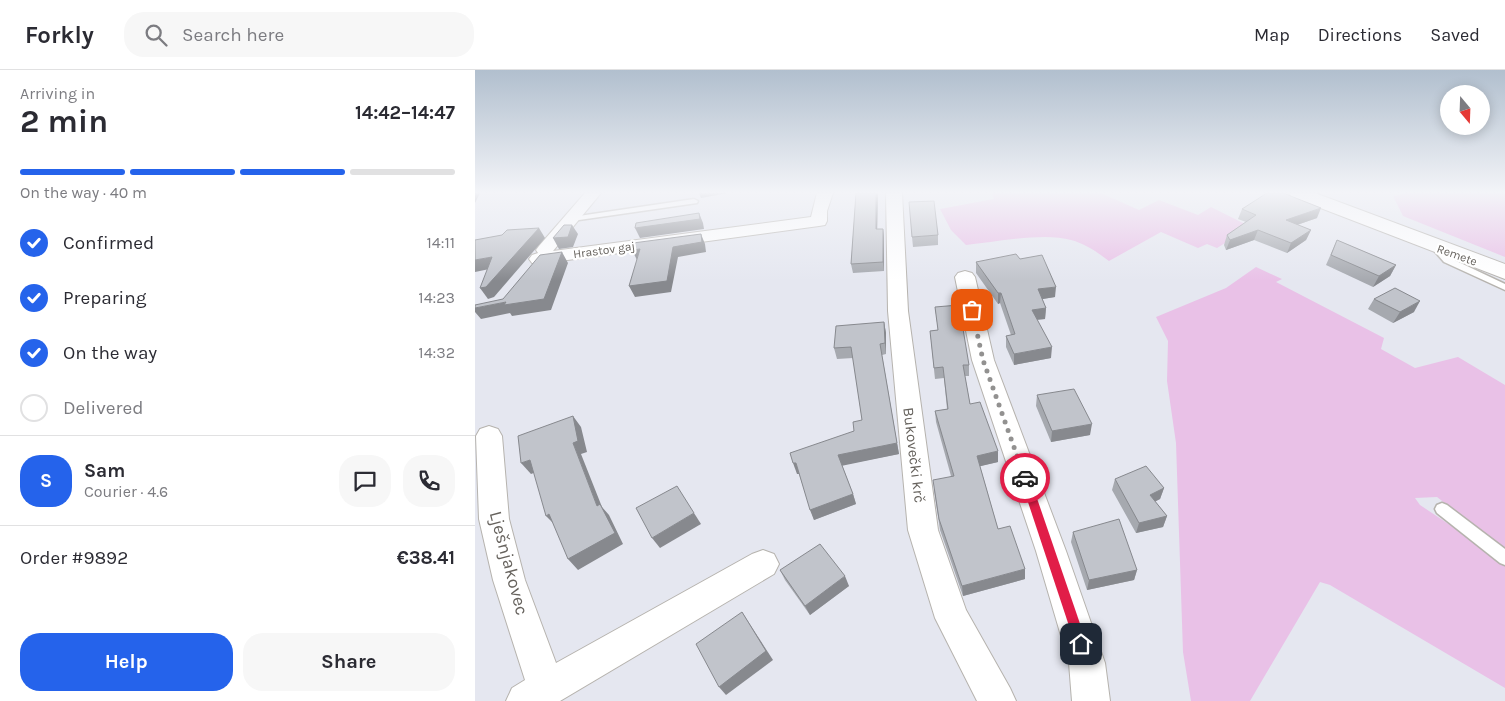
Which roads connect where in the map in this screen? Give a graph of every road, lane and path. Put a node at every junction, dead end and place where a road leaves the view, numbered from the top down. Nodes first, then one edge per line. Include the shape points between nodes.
1 (569, 222) edge
2 (810, 222) edge
3 (895, 222) edge
4 (1374, 222) edge
5 (1434, 246) junction
6 (1505, 272) edge
7 (965, 276) dead end
8 (1505, 287) edge
9 (489, 436) dead end
10 (1442, 509) dead end
11 (1505, 558) edge
12 (763, 564) dead end
13 (535, 694) edge
14 (997, 701) edge
15 (1091, 701) edge

1 - 2 street, Hrastov gaj via 534,265
3 - 14 street, Bukovečki krč via 898,311 923,530 953,618
4 - 5 street, Remete
5 - 6 street, Remete
5 - 8 lane via 1447,260
7 - 15 street via 983,360 1087,663
9 - 13 street, Lješnjakovec via 494,518
10 - 11 lane
12 - 13 street, Lješnjakovec

